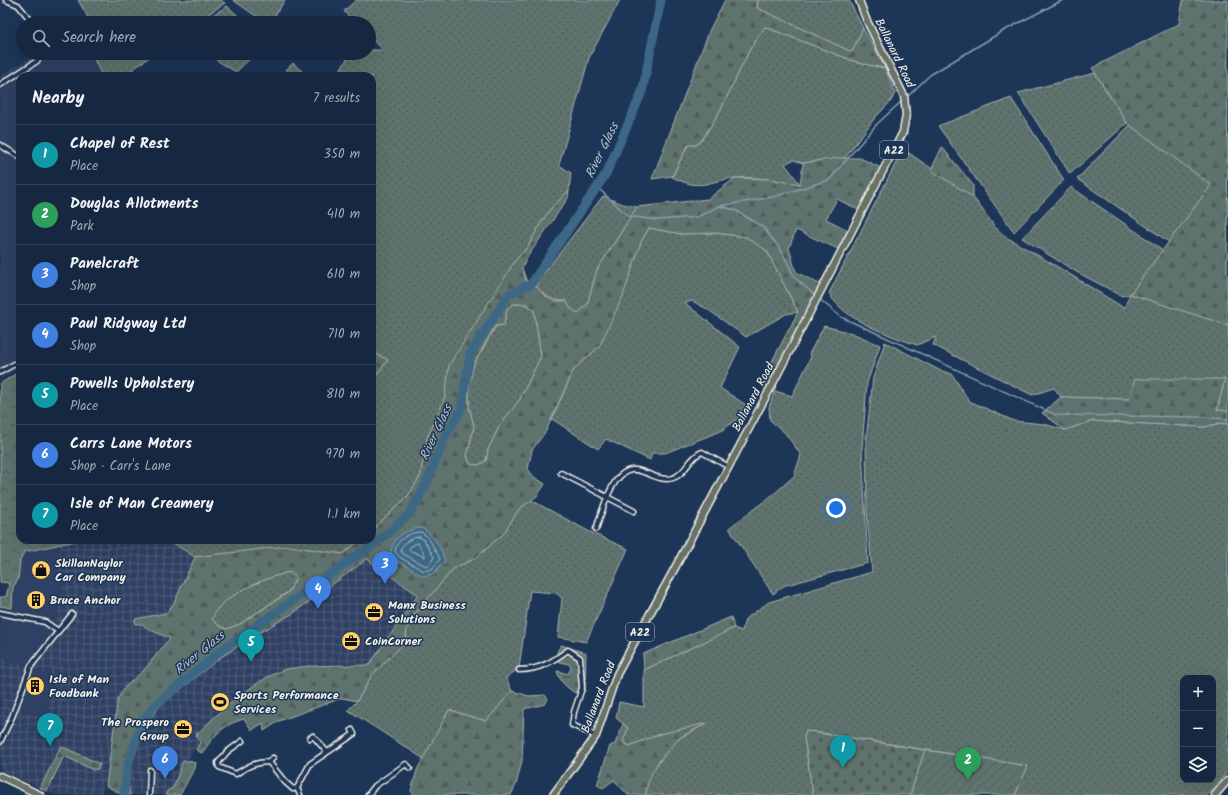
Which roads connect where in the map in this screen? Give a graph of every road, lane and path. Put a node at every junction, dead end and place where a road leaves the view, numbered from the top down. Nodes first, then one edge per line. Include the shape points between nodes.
1 (6, 0) edge
2 (859, 0) edge
3 (28, 16) edge
4 (38, 60) edge
5 (20, 72) edge
6 (16, 75) edge
7 (0, 85) edge
8 (0, 145) edge
9 (16, 155) edge
10 (16, 363) edge
11 (0, 372) edge
12 (729, 467) junction
13 (561, 473) dead end
14 (606, 497) junction
15 (634, 510) dead end
16 (596, 529) dead end
17 (0, 613) edge
18 (72, 614) dead end
19 (58, 631) junction
20 (519, 670) dead end
21 (352, 730) dead end
22 (313, 736) dead end
23 (596, 736) junction
24 (242, 741) dead end
25 (0, 742) edge
26 (327, 752) junction
27 (273, 758) dead end
28 (269, 762) junction
29 (410, 768) dead end
30 (150, 770) dead end
31 (236, 774) junction
32 (0, 776) edge
33 (234, 779) dead end
34 (1228, 780) edge
35 (297, 788) junction
36 (40, 795) edge
37 (149, 795) edge
38 (300, 795) edge
39 (368, 795) edge
40 (553, 795) edge
41 (1215, 795) edge

1 - 3 street via 18,5
2 - 12 main road, Ballanard Road / A22 via 904,96 906,115 903,132
4 - 5 street
6 - 7 street
8 - 9 street
10 - 11 street
12 - 14 street via 702,452 673,478 665,479 630,470 619,478
12 - 23 main road, Ballanard Road / A22 via 617,674
13 - 14 street
14 - 15 street
14 - 16 street
17 - 19 street via 45,622
18 - 19 street
19 - 25 street via 31,666
20 - 23 street via 530,670 549,664 568,650 575,653 580,658 582,688 572,725
21 - 26 street via 354,734
22 - 26 street
23 - 40 main road, Ballanard Road / A22
24 - 31 street via 227,752 218,763 219,767
26 - 35 street via 310,764
27 - 28 street
28 - 31 street via 248,766
28 - 35 street via 285,782 293,789
29 - 39 street via 406,764 375,786
30 - 37 street
31 - 33 street
32 - 36 main road
34 - 41 main road
35 - 38 street

